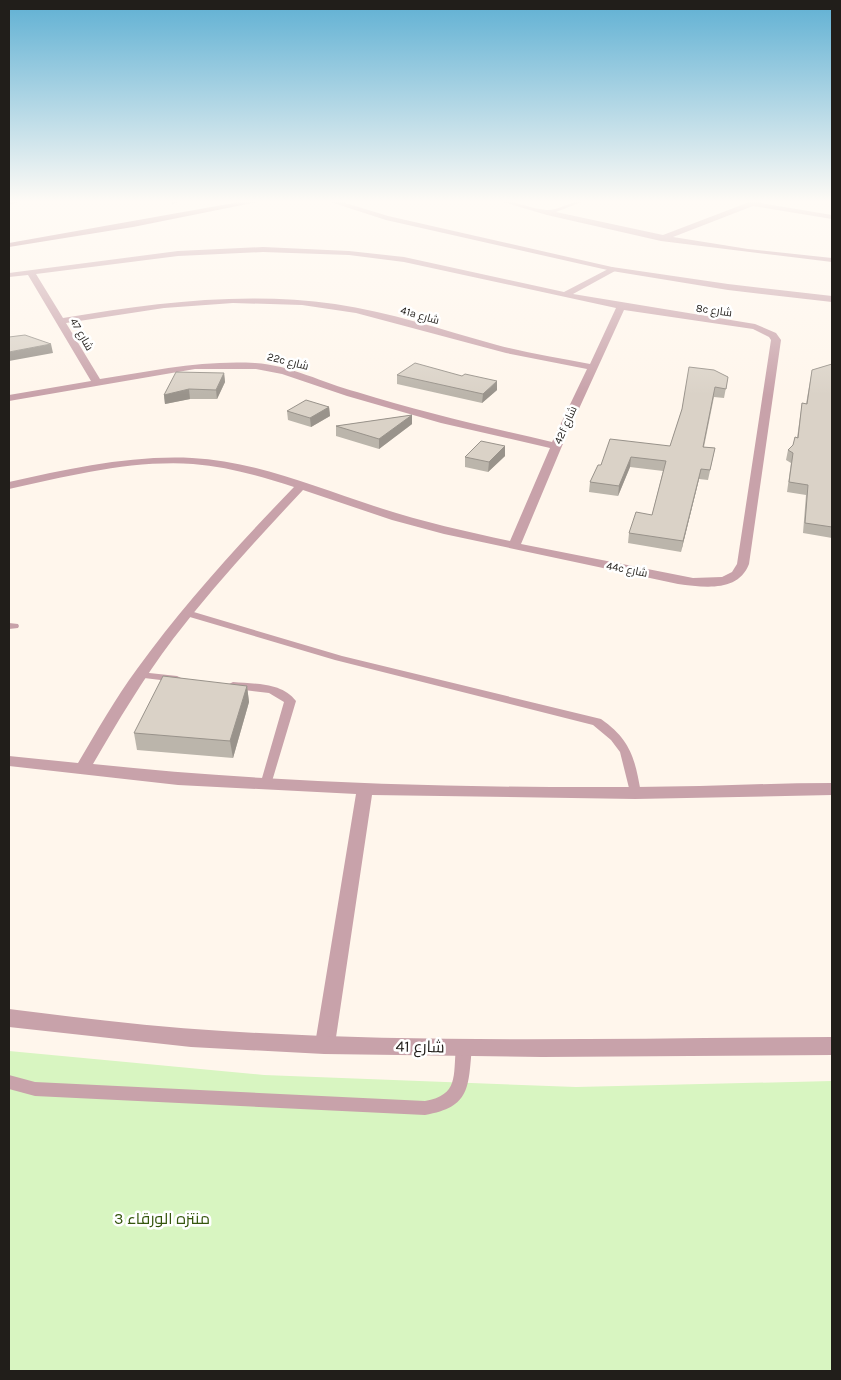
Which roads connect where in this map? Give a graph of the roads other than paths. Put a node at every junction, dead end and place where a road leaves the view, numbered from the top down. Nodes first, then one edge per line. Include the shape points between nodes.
1 (79, 265) edge
2 (440, 265) edge
3 (596, 265) edge
4 (603, 267) junction
5 (612, 269) junction
6 (31, 272) junction
7 (9, 275) edge
8 (588, 280) junction
9 (565, 295) junction
10 (832, 299) edge
11 (621, 307) junction
12 (61, 322) junction
13 (743, 326) joint
14 (591, 368) junction
15 (97, 383) junction
16 (9, 398) edge
17 (556, 446) junction
18 (9, 485) edge
19 (300, 487) junction
20 (514, 546) junction
21 (187, 613) junction
22 (140, 675) junction
23 (189, 680) edge
24 (219, 684) edge
25 (9, 761) edge
26 (82, 769) junction
27 (266, 785) junction
28 (365, 789) junction
29 (832, 789) edge
30 (635, 793) junction
31 (9, 1018) edge
32 (325, 1044) junction
33 (832, 1046) edge
34 (464, 1047) junction
35 (9, 1082) edge

1 - 6 street, 8c شارع
2 - 9 street, 8c شارع
3 - 4 street
4 - 5 street
4 - 8 street
5 - 8 street
5 - 10 street via 728,288
6 - 7 street, 8c شارع
6 - 12 street, شارع 47
8 - 9 street
9 - 11 street, 8c شارع
11 - 13 street, 8c شارع
11 - 14 street, 42f شارع
12 - 14 street, 41a شارع via 150,306 195,302 266,300 305,303 369,313 503,350
12 - 15 street, شارع 47
13 - 20 street, 44c شارع via 766,331 776,340 741,572 725,580 702,583
14 - 17 street, 42f شارع
15 - 16 street, 22c شارع
15 - 17 street, 22c شارع via 195,366 256,366 284,371 445,421
17 - 20 street, 42f شارع
18 - 19 street, 44c شارع via 122,463 162,460 250,471
19 - 20 street, 44c شارع via 398,517
19 - 21 street
21 - 22 street
21 - 30 lane via 339,658 597,722 623,744 629,757
22 - 23 lane
22 - 26 street
24 - 27 lane via 278,691 290,701
25 - 26 street
26 - 27 street
27 - 28 street
28 - 30 street
28 - 32 street
29 - 30 street
31 - 32 street, شارع 41 via 250,1042
32 - 34 street, شارع 41
33 - 34 street, شارع 41
34 - 35 lane via 458,1093 441,1107 35,1089

